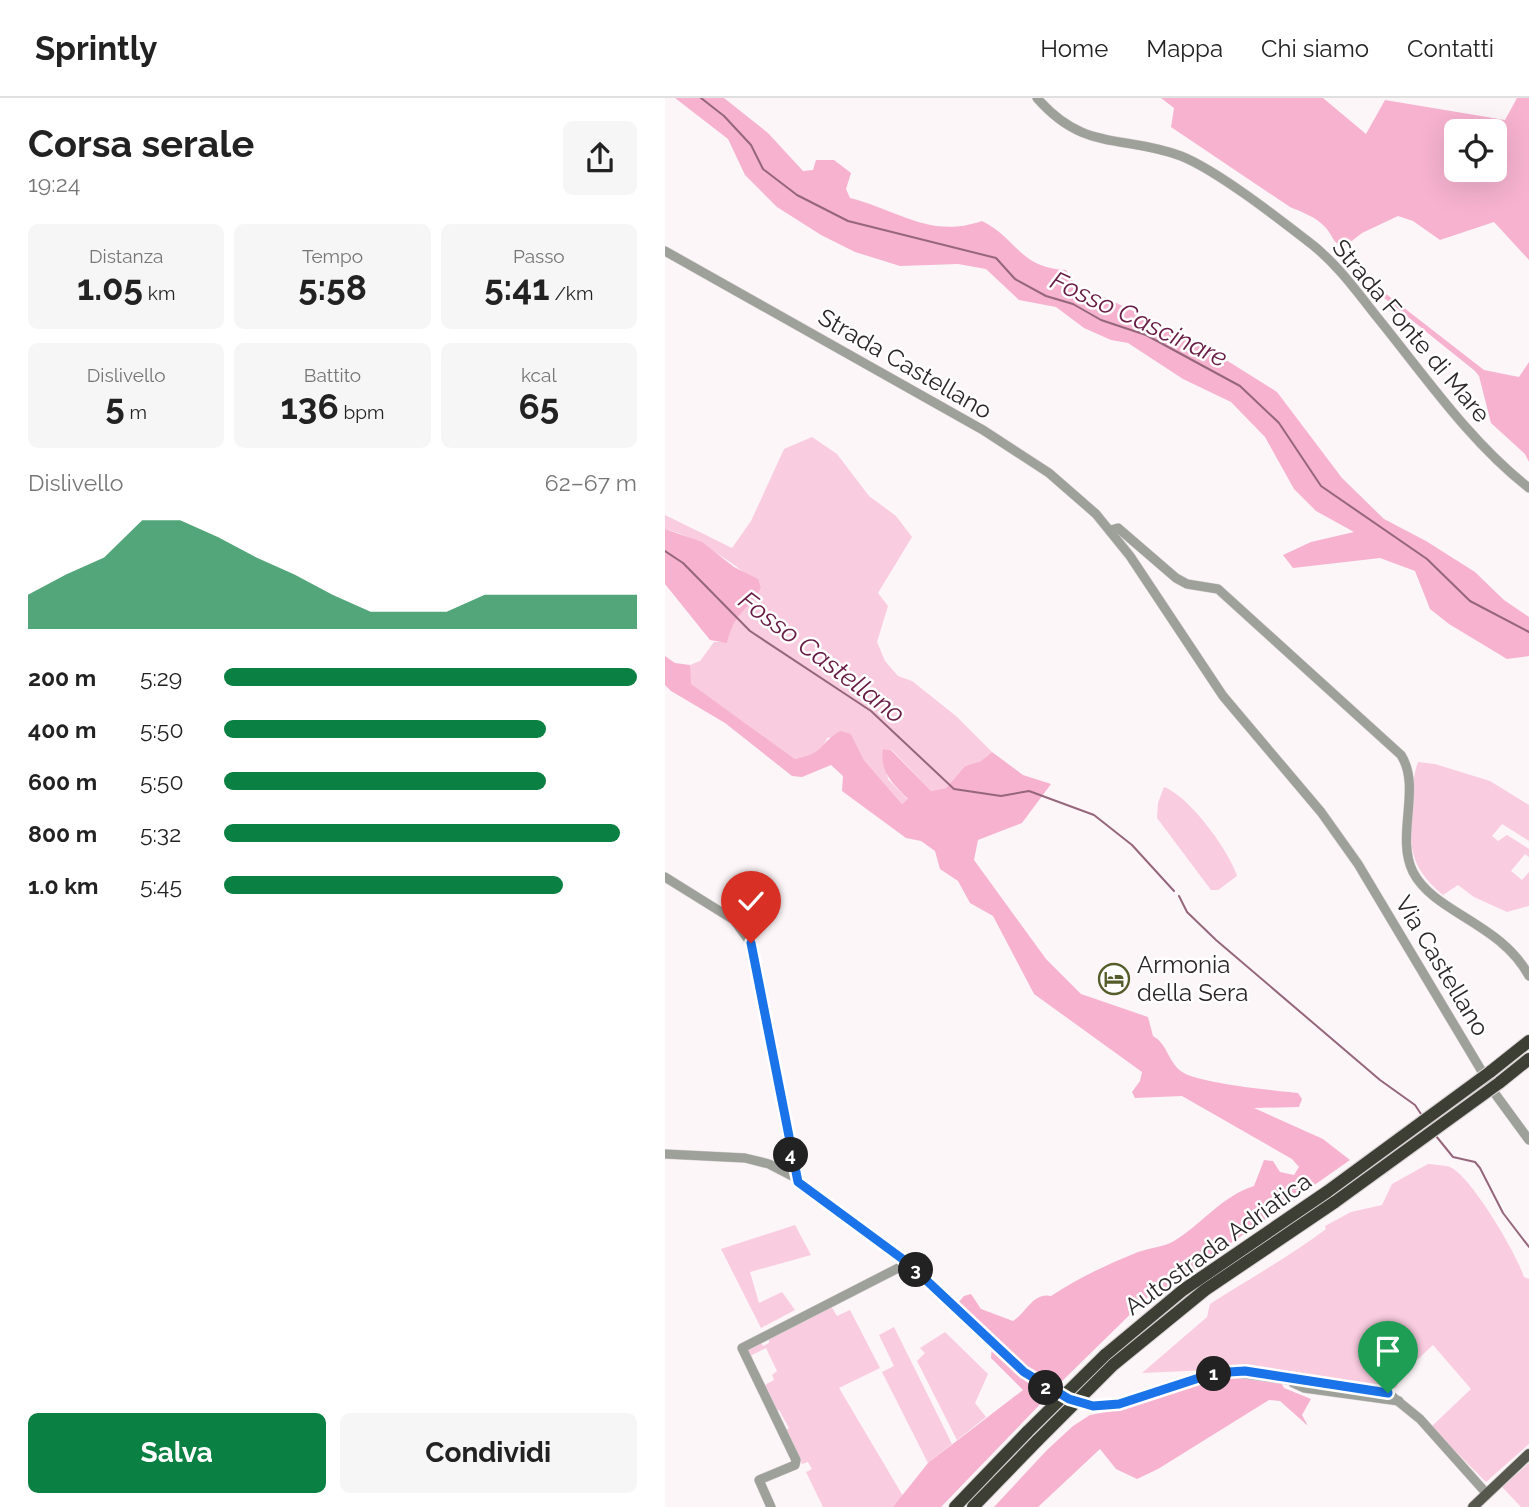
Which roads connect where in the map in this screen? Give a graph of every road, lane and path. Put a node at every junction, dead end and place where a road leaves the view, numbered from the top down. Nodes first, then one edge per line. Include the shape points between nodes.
1 (1037, 98) edge
2 (665, 251) edge
3 (1529, 488) edge
4 (1111, 530) junction
5 (1321, 813) joint
6 (665, 877) edge
7 (1529, 976) edge
8 (1529, 1041) edge
9 (1529, 1059) edge
10 (1529, 1140) edge
11 (665, 1154) edge
12 (796, 1178) junction
13 (908, 1263) junction
14 (1109, 1360) junction
15 (1033, 1436) junction
16 (1529, 1454) edge
17 (1487, 1494) junction
18 (771, 1507) edge
19 (955, 1507) edge
20 (973, 1507) edge
21 (1473, 1507) edge

1 - 3 street, Strada Fonte di Mare via 1079,133 1182,156 1306,239 1333,263 1464,424
2 - 4 street, Strada Castellano via 1014,449 1075,494
4 - 5 street, Strada Castellano via 1223,696
4 - 7 street, Strada Castellano via 1118,528 1176,578 1218,589 1401,755 1409,769 1406,850 1412,871 1433,895 1507,946
5 - 10 street, Via Castellano via 1357,864 1496,1095
6 - 12 street via 734,920 751,943
8 - 14 highway, Autostrada Adriatica, bridge via 1328,1191 1183,1290
9 - 14 highway, Autostrada Adriatica, bridge
11 - 12 street via 745,1158
12 - 13 street via 804,1189
13 - 17 street via 1024,1372 1052,1391 1086,1405 1119,1404 1220,1372 1245,1371 1289,1379 1304,1388 1402,1402
13 - 18 street via 742,1348 796,1460 795,1465 759,1480
14 - 15 highway, Autostrada Adriatica, bridge
15 - 19 highway, Autostrada Adriatica
15 - 20 highway, Autostrada Adriatica
16 - 17 main road
17 - 21 main road

